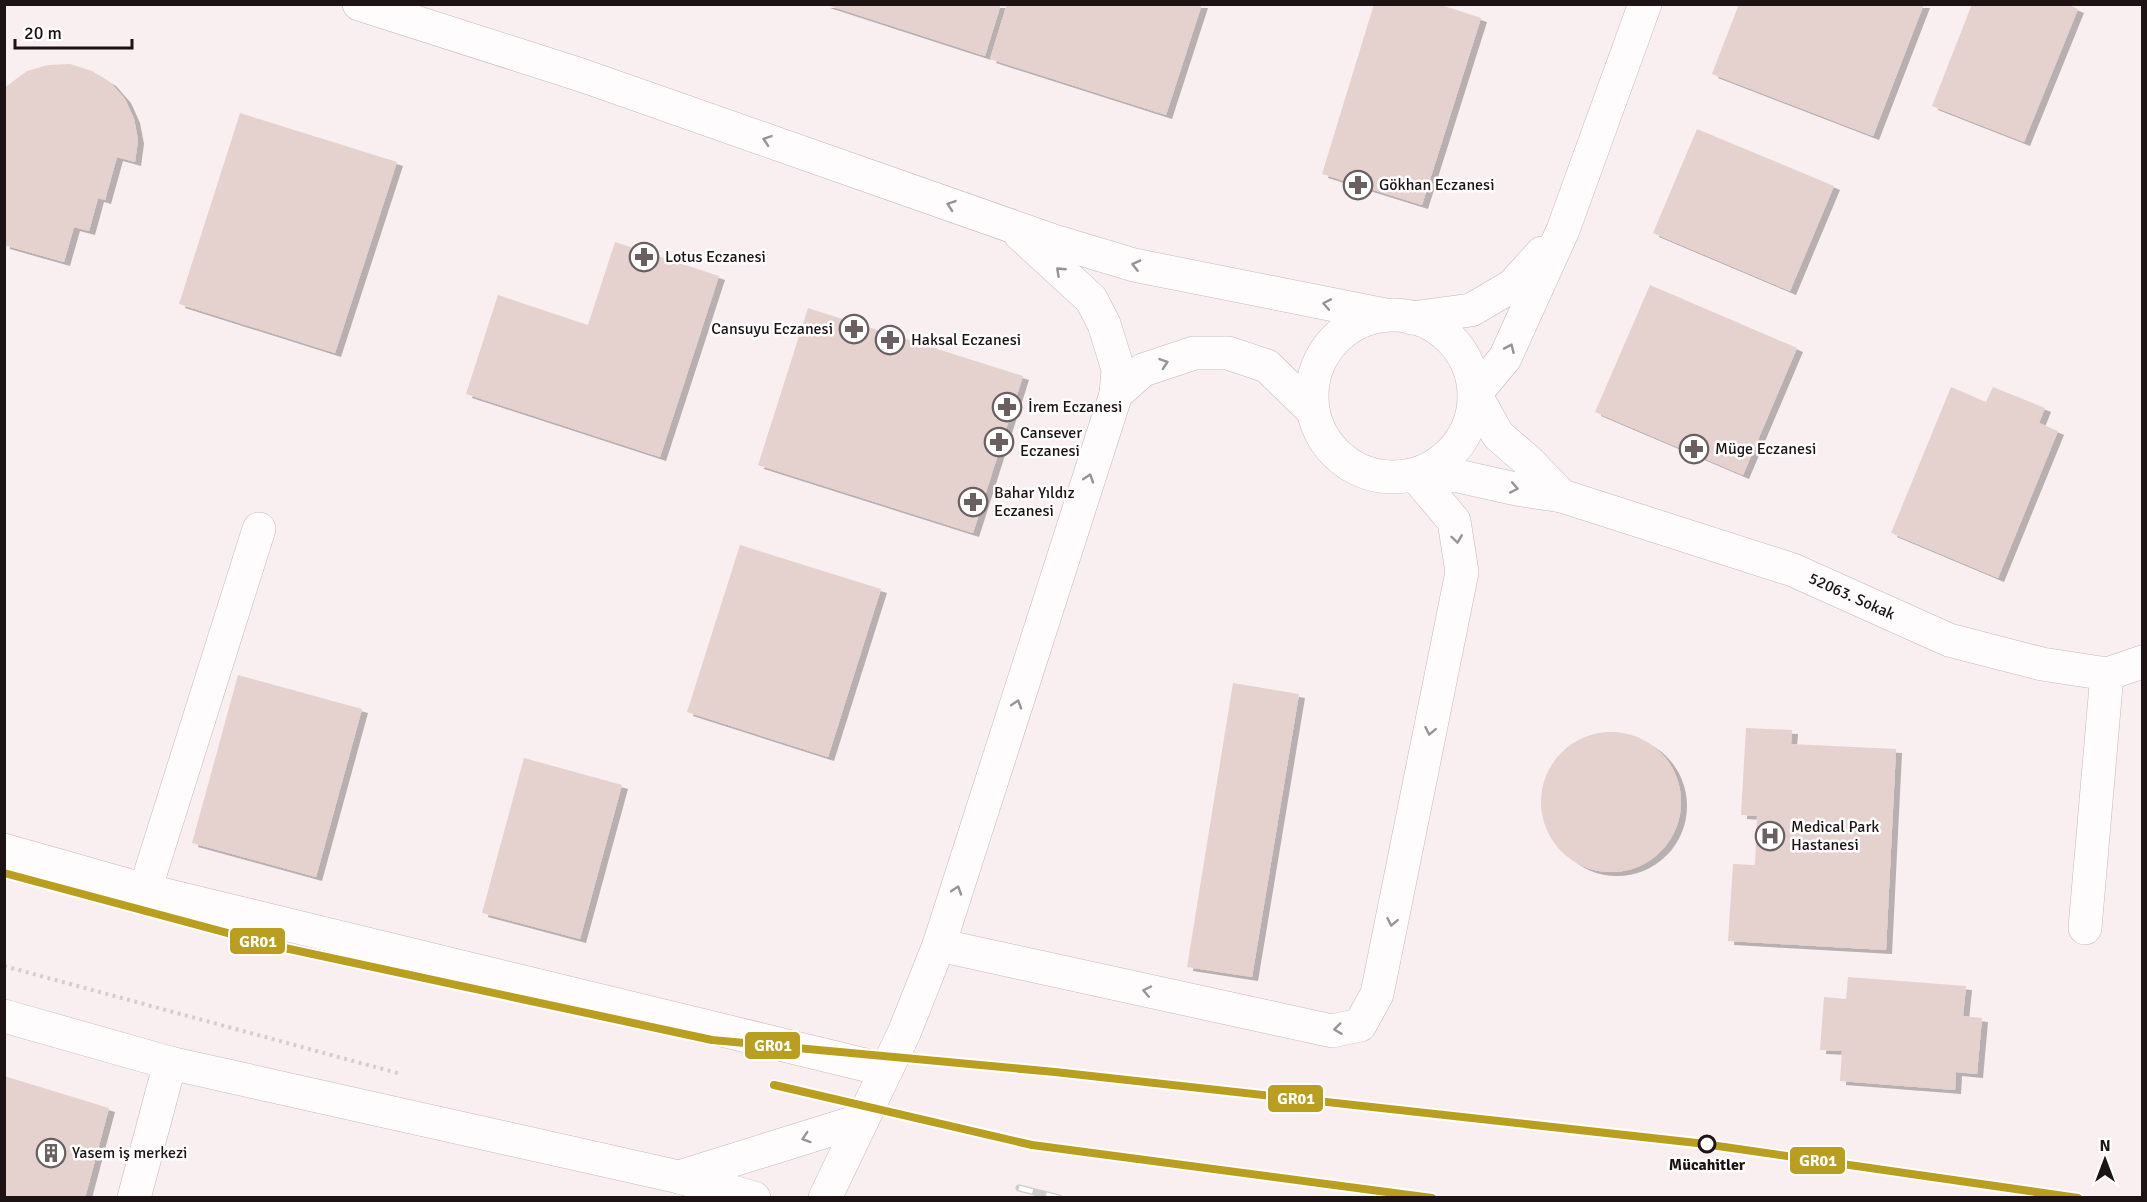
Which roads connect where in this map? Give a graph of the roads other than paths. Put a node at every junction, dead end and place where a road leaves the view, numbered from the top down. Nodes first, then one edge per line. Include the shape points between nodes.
1 (359, 4) edge
2 (1645, 4) edge
3 (1012, 227) junction
4 (1563, 230) junction
5 (1399, 317) junction
6 (1116, 394) junction
7 (1475, 394) junction
8 (1313, 411) junction
9 (1414, 475) junction
10 (1562, 496) junction
11 (259, 529) dead end
12 (2142, 662) edge
13 (2107, 674) junction
14 (4, 850) edge
15 (146, 890) junction
16 (2085, 928) dead end
17 (939, 945) junction
18 (4, 1016) edge
19 (170, 1063) junction
20 (886, 1070) junction
21 (862, 1120) junction
22 (679, 1177) junction
23 (134, 1197) edge
24 (754, 1197) edge
25 (825, 1197) edge

3 -> 1 street via 592,79
2 - 4 street
5 -> 3 street via 1134,265
6 -> 3 street via 1118,369 1104,324 1091,299
4 - 5 street via 1512,286 1472,310
7 -> 4 street via 1505,358
5 - 7 street via 1436,327 1456,345 1470,368
5 - 8 street via 1359,322 1336,338 1321,359 1312,385
6 -> 8 street via 1143,370 1194,353 1228,353 1267,366
17 -> 6 street
7 - 9 street via 1471,421 1458,445 1439,464
7 - 10 street via 1498,435
8 - 9 street via 1322,436 1346,462 1362,471 1388,477
9 -> 10 street, 52063. Sokak via 1458,476
9 -> 17 street via 1454,521 1462,572 1377,994 1360,1025 1332,1031
10 - 13 street, 52063. Sokak via 1793,570 1949,640 2042,664
11 - 15 street
12 - 13 street, 52063. Sokak
13 - 16 street
14 - 15 street
15 - 20 street
17 - 20 street
18 - 19 street
19 - 22 street
19 - 23 street
20 - 21 street
21 -> 22 street
21 - 25 street
22 - 24 street

